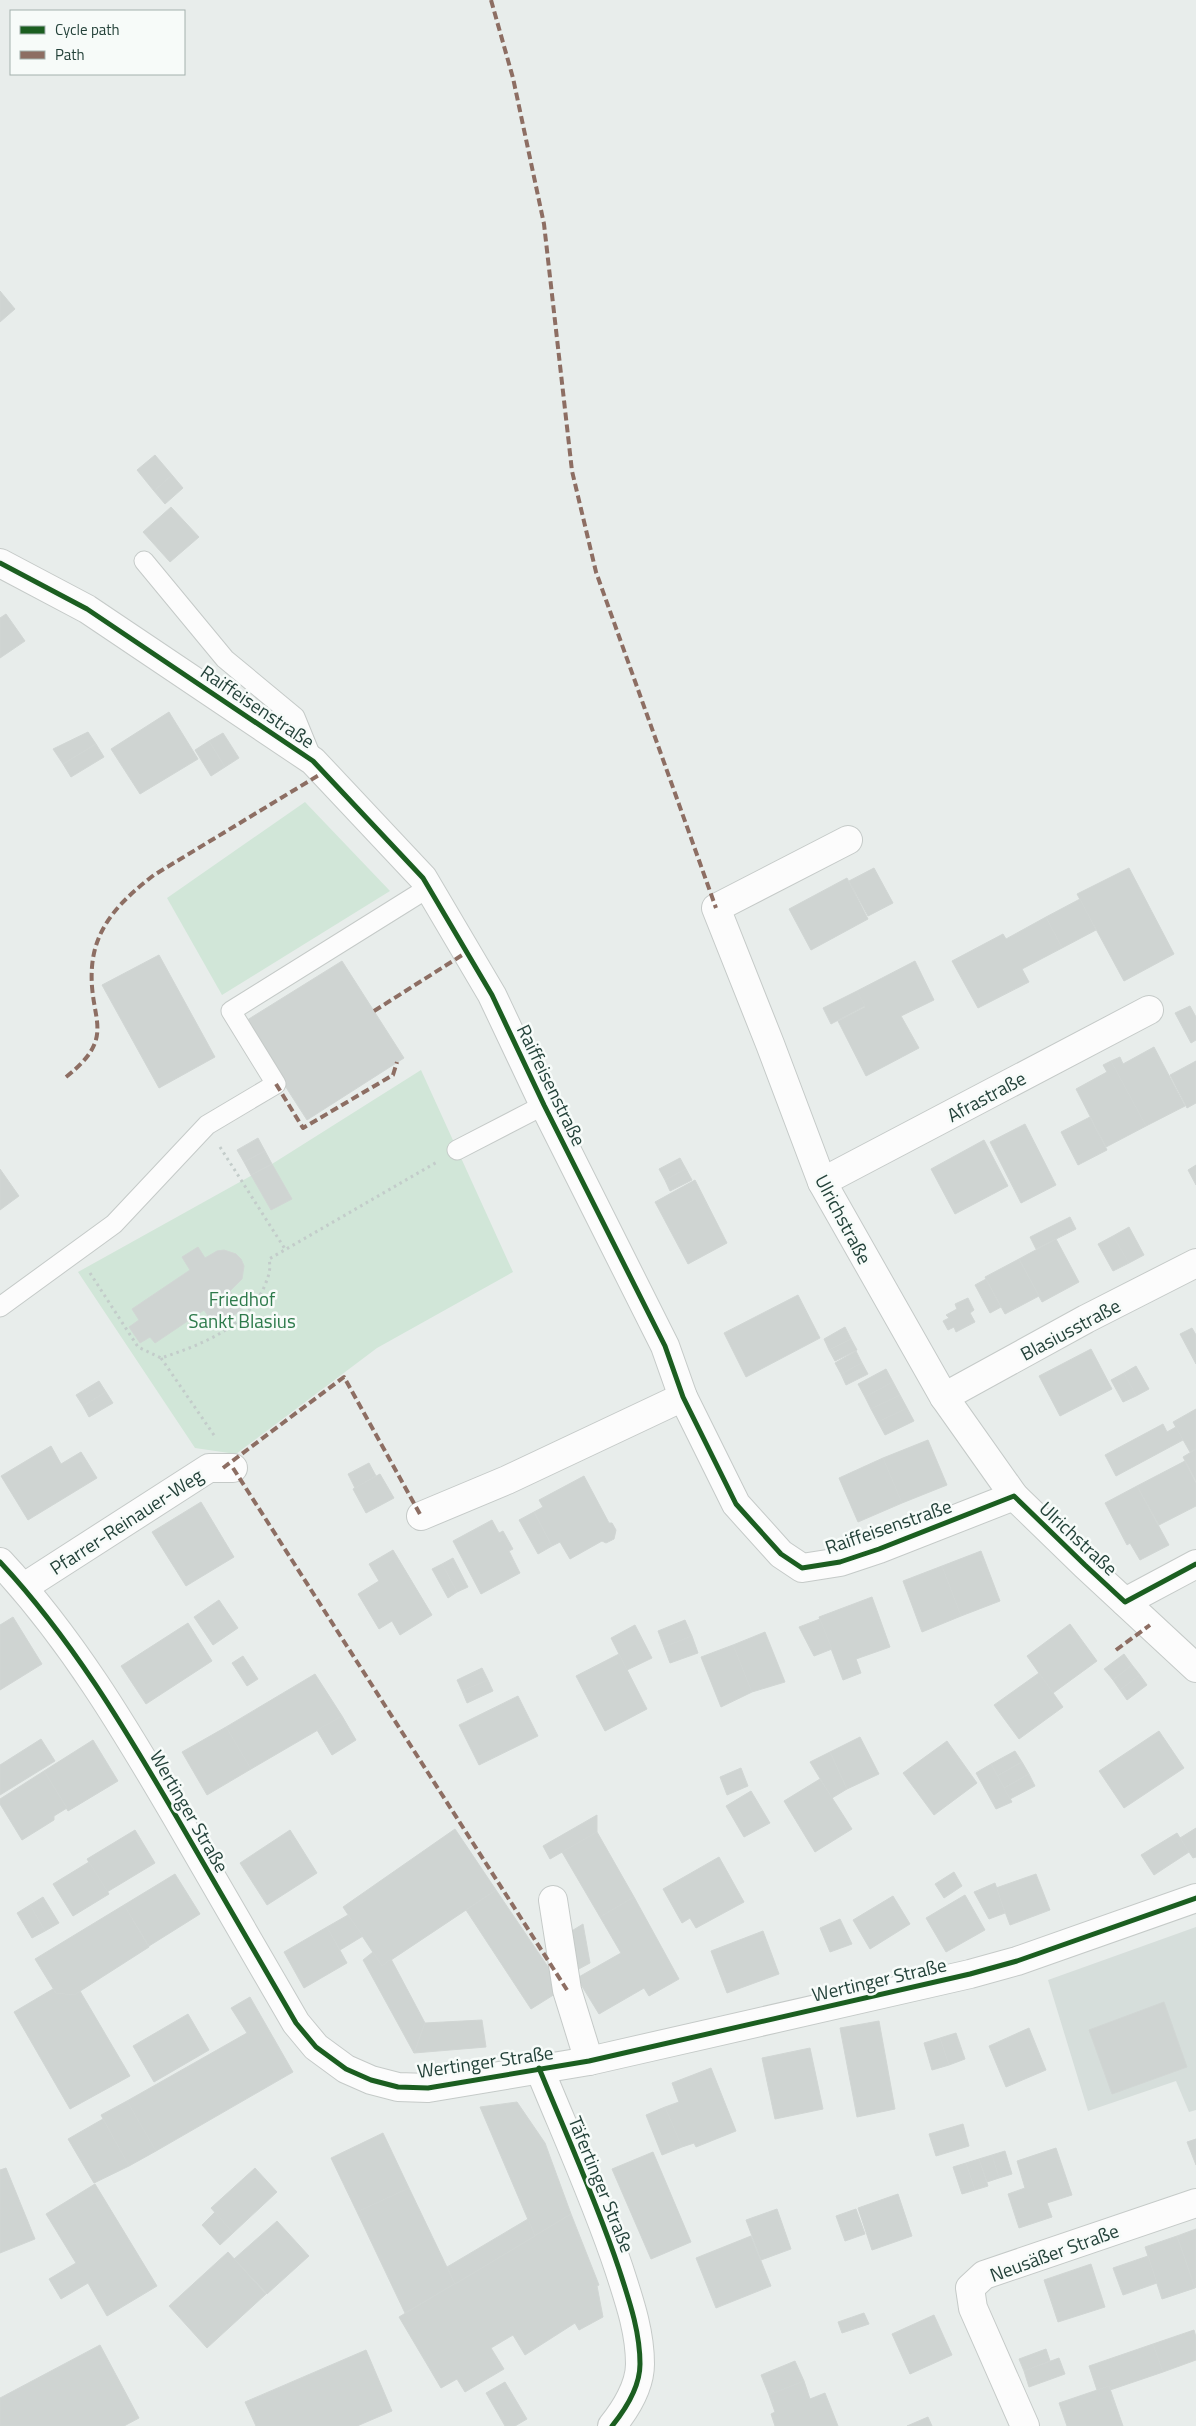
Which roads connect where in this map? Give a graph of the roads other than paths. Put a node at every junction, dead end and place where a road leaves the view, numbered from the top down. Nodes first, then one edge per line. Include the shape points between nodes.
1 (144, 561) dead end
2 (0, 563) edge
3 (313, 761) junction
4 (848, 840) dead end
5 (428, 888) junction
6 (1149, 1010) dead end
7 (544, 1105) junction
8 (457, 1150) road end
9 (822, 1182) junction
10 (1196, 1263) edge
11 (0, 1307) edge
12 (682, 1396) junction
13 (944, 1397) junction
14 (221, 1468) road end
15 (1014, 1496) junction
16 (421, 1516) dead end
17 (0, 1562) edge
18 (1196, 1564) edge
19 (24, 1587) junction
20 (1125, 1602) junction
21 (1196, 1668) edge
22 (1196, 1898) edge
23 (553, 1900) dead end
24 (589, 2061) junction
25 (539, 2068) junction
26 (1196, 2203) edge
27 (612, 2426) edge
28 (1025, 2426) edge

1 - 3 lane via 225,659 295,717
2 - 3 street, Raiffeisenstraße via 87,609
3 - 5 street, Raiffeisenstraße
4 - 9 street, Ulrichstraße via 716,908
5 - 7 street, Raiffeisenstraße via 492,995
5 - 11 lane via 231,1011 276,1084 207,1125 114,1224
6 - 9 street, Afrastraße
7 - 8 lane
7 - 12 street, Raiffeisenstraße via 665,1346
9 - 13 street, Ulrichstraße
10 - 13 street, Blasiusstraße
12 - 15 street, Raiffeisenstraße via 736,1504 781,1554 802,1568 840,1562 879,1549
12 - 16 street via 507,1480
13 - 15 street, Ulrichstraße
14 - 19 street, Pfarrer-Reinauer-Weg
15 - 20 street, Ulrichstraße
17 - 19 street, Wertinger Straße
18 - 20 street
19 - 25 street, Wertinger Straße via 80,1660 116,1715 296,2022 316,2047 346,2069 398,2087 428,2088
20 - 21 street, Ulrichstraße
22 - 24 street, Wertinger Straße via 1017,1962
23 - 24 street via 567,1990
24 - 25 street, Wertinger Straße
25 - 27 street, Täfertinger Straße via 606,2231 635,2319 640,2366 636,2384 622,2414
26 - 28 street, Neusäßer Straße via 984,2275 970,2288 973,2308

